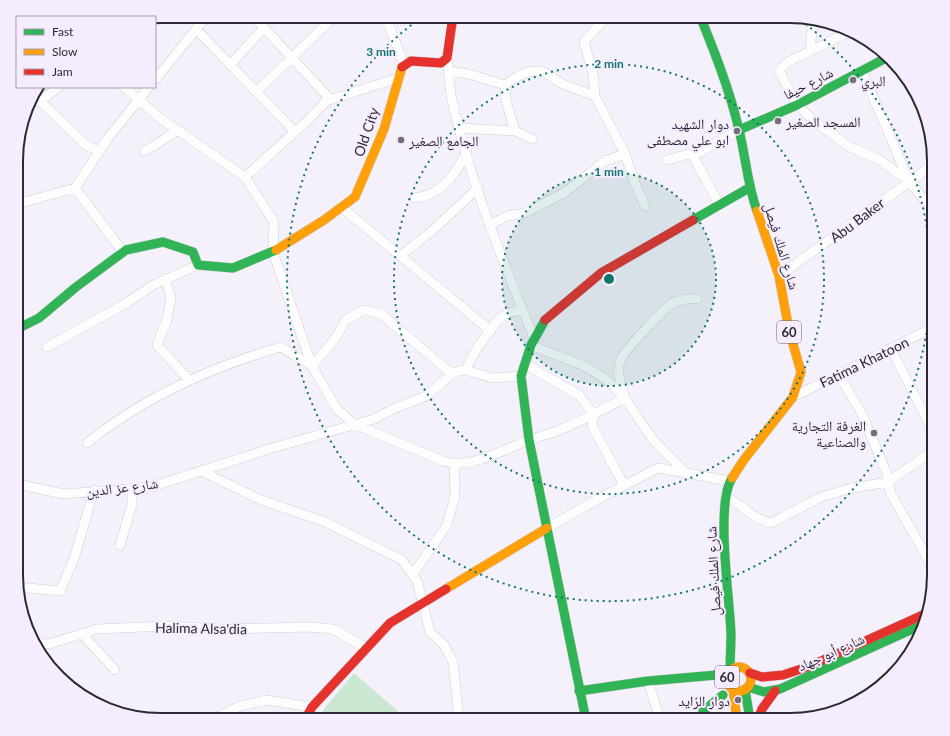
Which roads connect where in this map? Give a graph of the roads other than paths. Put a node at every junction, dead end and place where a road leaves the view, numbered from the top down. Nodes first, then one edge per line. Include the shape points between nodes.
1 (202, 23) edge
2 (259, 23) edge
3 (329, 23) edge
4 (388, 23) edge
5 (452, 23) edge
6 (600, 23) edge
7 (703, 23) edge
8 (812, 25) edge
9 (264, 28) junction
10 (196, 30) junction
11 (844, 35) edge
12 (810, 51) junction
13 (292, 58) junction
14 (447, 58) junction
15 (883, 60) edge
16 (404, 64) junction
17 (230, 65) junction
18 (448, 71) junction
19 (862, 71) junction
20 (398, 78) junction
21 (156, 79) edge
22 (505, 86) junction
23 (57, 88) edge
24 (125, 88) edge
25 (148, 88) edge
26 (256, 92) junction
27 (595, 96) junction
28 (38, 99) edge
29 (330, 99) junction
30 (139, 100) junction
31 (37, 101) edge
32 (797, 105) junction
33 (460, 128) junction
34 (178, 130) junction
35 (739, 130) junction
36 (515, 131) junction
37 (295, 132) junction
38 (532, 140) dead end
39 (100, 151) junction
40 (144, 151) dead end
41 (467, 151) junction
42 (626, 154) junction
43 (693, 156) junction
44 (667, 160) dead end
45 (927, 169) edge
46 (245, 177) junction
47 (909, 181) junction
48 (75, 188) junction
49 (478, 188) junction
50 (749, 188) junction
51 (415, 198) dead end
52 (23, 202) edge
53 (927, 203) edge
54 (719, 204) junction
55 (645, 206) dead end
56 (341, 207) junction
57 (490, 225) junction
58 (123, 252) junction
59 (274, 252) junction
60 (400, 256) junction
61 (198, 265) junction
62 (779, 276) junction
63 (165, 279) junction
64 (697, 299) dead end
65 (522, 310) junction
66 (23, 326) edge
67 (491, 331) junction
68 (927, 331) edge
69 (532, 342) junction
70 (47, 346) dead end
71 (891, 349) junction
72 (525, 364) junction
73 (312, 366) junction
74 (466, 370) junction
75 (452, 374) junction
76 (838, 375) junction
77 (521, 376) junction
78 (189, 380) junction
79 (793, 397) junction
80 (625, 398) junction
81 (594, 415) junction
82 (927, 419) edge
83 (354, 424) junction
84 (530, 440) junction
85 (87, 443) dead end
86 (927, 455) edge
87 (454, 464) junction
88 (202, 470) junction
89 (685, 472) junction
90 (730, 481) junction
91 (888, 482) junction
92 (23, 485) edge
93 (624, 485) junction
94 (132, 488) junction
95 (94, 490) junction
96 (725, 496) junction
97 (547, 528) junction
98 (120, 545) dead end
99 (927, 558) edge
100 (413, 574) junction
101 (24, 588) edge
102 (423, 604) junction
103 (921, 616) edge
104 (916, 628) edge
105 (82, 634) junction
106 (731, 635) junction
107 (41, 643) edge
108 (366, 648) junction
109 (115, 670) dead end
110 (747, 671) junction
111 (729, 673) junction
112 (648, 681) junction
113 (746, 688) junction
114 (733, 689) junction
115 (579, 691) junction
116 (775, 691) junction
117 (723, 694) dead end
118 (312, 707) junction
119 (226, 713) edge
120 (309, 713) edge
121 (458, 713) edge
122 (584, 713) edge
123 (658, 713) edge
124 (704, 713) edge
125 (736, 713) edge
126 (749, 713) edge
127 (760, 713) edge

1 - 10 street
2 - 9 street
3 - 13 street
4 - 16 street
5 - 14 street
6 - 27 street via 584,42 593,73
7 - 35 street, شارع الملك فيصل / 60 via 717,58
8 - 12 street
9 - 13 street
9 - 17 street
10 - 17 street
10 - 21 street
11 - 12 street
12 - 32 street via 786,62 779,71
13 - 26 street
13 - 29 street
14 - 16 street via 442,63 411,61
14 - 18 street
15 - 19 street, شارع حيفا
16 - 20 street, Old City
17 - 26 street
18 - 22 street via 469,74
18 - 33 street
19 - 32 street, شارع حيفا
19 - 47 street
20 - 29 street
20 - 56 street, Old City via 384,128 366,173 355,197
22 - 27 street via 528,72 539,71 549,74 557,82
22 - 36 street via 506,101
23 - 28 street
24 - 30 street
25 - 30 street
26 - 37 street
27 - 42 street
29 - 37 street
30 - 34 street
30 - 39 street
31 - 39 street via 86,145
32 - 35 street, شارع حيفا
32 - 47 street via 835,136 878,159
33 - 36 street
33 - 41 street
34 - 40 street via 155,147
34 - 46 street
35 - 43 street
35 - 50 street, شارع الملك فيصل / 60
36 - 38 street
37 - 46 street
39 - 48 street
41 - 49 street
41 - 51 street via 455,173 439,189
42 - 55 street
42 - 57 street via 605,160 564,193 525,213 507,216
43 - 44 street via 688,154
43 - 54 street
45 - 47 street, Abu Baker
46 - 59 street via 274,222
47 - 53 street
47 - 62 street, Abu Baker
48 - 52 street
48 - 58 street
49 - 57 street
49 - 60 street via 432,231
50 - 54 street
50 - 62 street, شارع الملك فيصل / 60
54 - 69 street via 601,273 543,322
56 - 59 street, Old City
56 - 60 street
57 - 65 street
58 - 61 street via 165,242 193,252
58 - 66 street via 39,318
59 - 61 street, Old City via 233,268
59 - 73 street
60 - 67 street
61 - 63 street
62 - 79 street, شارع الملك فيصل / 60 via 789,330 801,372
63 - 70 street
63 - 78 street via 171,298 167,320 157,345
64 - 80 street via 683,299 672,304 620,360 619,378
65 - 67 street via 505,315
65 - 69 street
67 - 74 street
68 - 71 street, Fatima Khatoon
69 - 72 street
69 - 80 street via 584,366 608,382
71 - 76 street, Fatima Khatoon
71 - 82 street
72 - 77 street
72 - 81 street via 579,395
73 - 75 street via 346,320 364,310 381,314
73 - 78 street via 281,347
73 - 83 street via 336,408
74 - 75 street
74 - 77 street via 490,378
75 - 83 street, شارع عز الدين via 426,396 374,419
76 - 79 street, Fatima Khatoon
76 - 91 street via 862,414
77 - 84 street
78 - 85 street via 135,409
79 - 90 street, شارع الملك فيصل / 60
80 - 81 street
80 - 89 street via 654,439
81 - 84 street
81 - 93 street via 592,426
83 - 87 street
83 - 88 street, شارع عز الدين
84 - 87 street via 473,462
84 - 97 street
86 - 91 street
87 - 100 street via 455,496 447,526
88 - 94 street, شارع عز الدين via 151,486
88 - 100 street via 259,499 309,515 402,560
89 - 90 street
89 - 93 street via 658,468
90 - 96 street, شارع الملك فيصل / 60
91 - 96 street via 852,488 821,497 771,523 753,516
91 - 99 street via 890,492
92 - 95 street, شارع عز الدين via 64,494
93 - 97 street
94 - 95 street, شارع عز الدين
94 - 98 street via 132,505
95 - 101 street via 74,559 60,591
96 - 106 street, شارع الملك فيصل / 60 via 724,542
97 - 102 street
97 - 115 street
100 - 102 street
102 - 108 street via 390,623
102 - 121 street via 430,632 444,645 453,662
103 - 110 street, شارع أبو جهاد via 810,666 783,675 762,677
104 - 116 street, شارع أبو جهاد
105 - 107 street, Halima Alsa'dia via 49,644
105 - 108 street, Halima Alsa'dia via 97,629 166,626 222,629 329,628
105 - 109 street
106 - 110 street, 60
106 - 111 street, 60
108 - 118 street
110 - 111 street, 60 via 737,667
110 - 113 street, 60 via 751,681
111 - 112 street
111 - 114 street, 60 via 727,682
112 - 115 street
112 - 123 street
113 - 114 street, 60 via 740,691
113 - 116 street, شارع أبو جهاد via 759,692
113 - 126 street, 60
114 - 125 street, 60
115 - 122 street
116 - 127 street
117 - 124 street
118 - 119 street via 266,700 240,706
118 - 120 street

